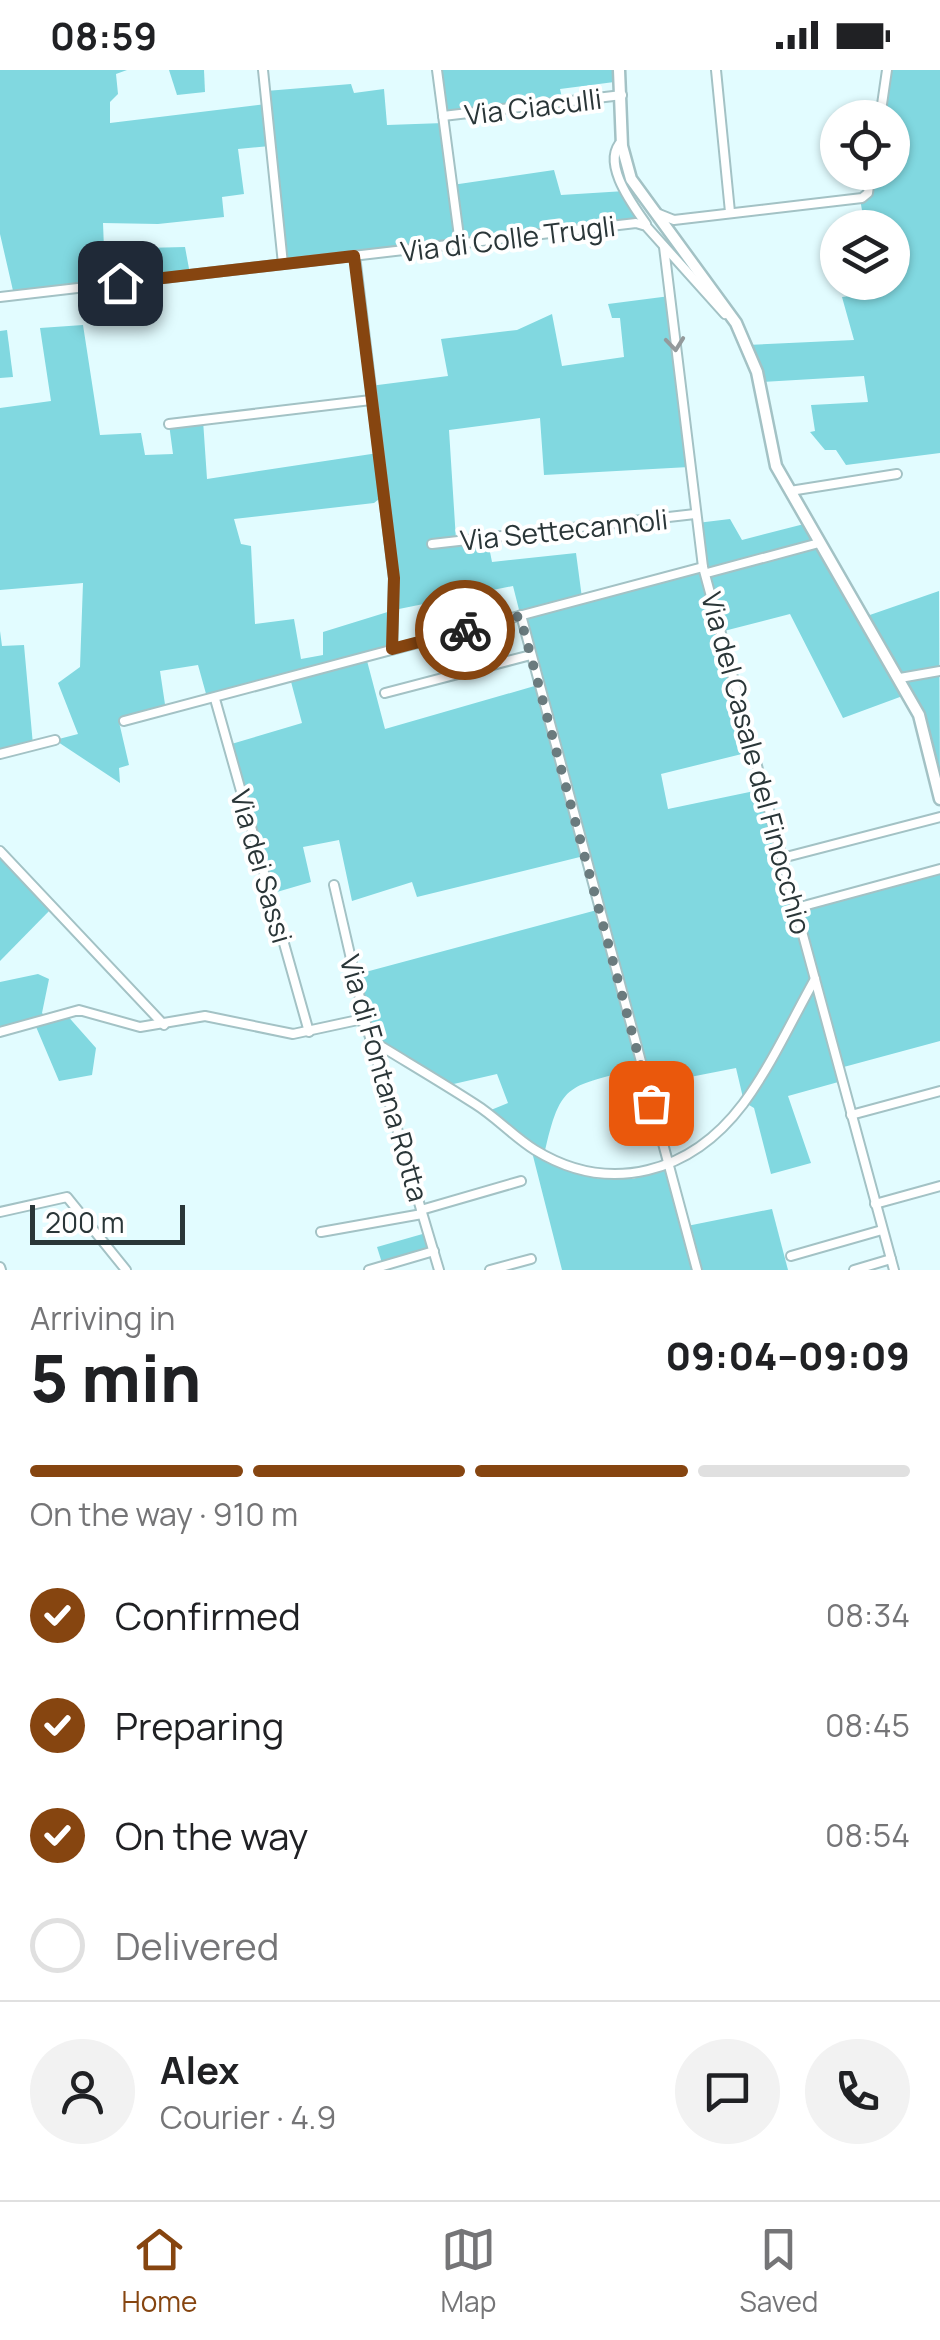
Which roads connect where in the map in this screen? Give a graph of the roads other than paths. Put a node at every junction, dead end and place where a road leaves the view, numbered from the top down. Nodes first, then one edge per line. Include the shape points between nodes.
1 (264, 70) edge
2 (437, 70) edge
3 (620, 70) edge
4 (716, 70) edge
5 (887, 70) edge
6 (623, 95) junction
7 (883, 100) edge
8 (443, 116) junction
9 (622, 141) junction
10 (633, 183) junction
11 (868, 190) edge
12 (730, 212) junction
13 (654, 236) junction
14 (460, 244) junction
15 (664, 247) junction
16 (354, 256) junction
17 (283, 264) junction
18 (0, 297) edge
19 (736, 323) junction
20 (372, 400) junction
21 (169, 424) dead end
22 (897, 474) dead end
23 (790, 492) junction
24 (696, 514) junction
25 (819, 542) junction
26 (432, 544) dead end
27 (705, 570) junction
28 (520, 616) junction
29 (392, 649) junction
30 (531, 655) junction
31 (940, 671) edge
32 (900, 678) junction
33 (385, 694) dead end
34 (215, 699) junction
35 (124, 721) dead end
36 (54, 740) dead end
37 (0, 754) edge
38 (940, 799) edge
39 (940, 816) edge
40 (0, 851) edge
41 (782, 858) junction
42 (940, 870) edge
43 (334, 885) dead end
44 (796, 908) junction
45 (815, 979) junction
46 (366, 1024) junction
47 (164, 1025) junction
48 (0, 1032) edge
49 (308, 1032) junction
50 (370, 1040) junction
51 (940, 1091) edge
52 (852, 1115) junction
53 (668, 1166) junction
54 (522, 1181) dead end
55 (940, 1186) edge
56 (876, 1204) junction
57 (0, 1212) edge
58 (422, 1212) junction
59 (882, 1230) junction
60 (321, 1232) dead end
61 (434, 1251) junction
62 (791, 1256) dead end
63 (891, 1259) junction
64 (530, 1260) dead end
65 (126, 1270) edge
66 (369, 1270) edge
67 (439, 1270) edge
68 (490, 1270) edge
69 (696, 1270) edge
70 (854, 1270) edge
71 (894, 1270) edge

1 - 17 street
2 - 8 street
3 - 6 main road
4 - 12 street
5 - 7 street
6 - 8 street, Via Ciaculli
6 - 9 main road
8 - 14 street
9 - 10 main road
9 - 13 street via 616,148 619,178
10 - 12 street via 667,220
10 - 19 main road
11 - 12 street via 866,196
13 - 14 street, Via di Colle Trugli via 633,223
13 - 15 street, Via di Colle Trugli
14 - 16 street, Via di Colle Trugli
15 - 19 street, Via di Colle Trugli
15 -> 24 street, Via del Casale del Finocchio
16 - 17 street, Via di Colle Trugli
16 - 20 street
17 - 18 street, Via di Colle Trugli
19 - 23 main road via 758,375 772,458
20 - 21 street
20 - 29 street via 394,578
22 - 23 street
23 - 25 main road
24 - 26 street, Via Settecannoli
24 - 27 street, Via del Casale del Finocchio
25 - 27 street
25 - 32 main road
27 - 28 street
27 - 41 street, Via del Casale del Finocchio
28 - 29 street
28 - 30 street
29 - 34 street
30 - 33 street
30 - 53 street
31 - 32 street
32 - 38 main road via 926,732
34 - 35 street
34 - 49 street, Via dei Sassi
36 - 37 street
39 - 41 street
40 - 47 street
41 - 44 street, Via del Casale del Finocchio
42 - 44 street
43 - 46 street, Via di Fontana Rotta
44 - 45 street, Via del Casale del Finocchio
45 - 52 street, Via del Casale del Finocchio
45 - 53 street via 742,1105
46 - 49 street
46 - 50 street, Via di Fontana Rotta
47 - 48 street via 138,1027 79,1010
47 - 49 street via 207,1016
50 - 53 street via 565,1166 621,1176
50 - 58 street, Via di Fontana Rotta
51 - 52 street
52 - 56 street, Via del Casale del Finocchio
53 - 69 street
54 - 58 street
55 - 56 street
56 - 59 street, Via del Casale del Finocchio
57 - 65 street via 67,1196
58 - 60 street
58 - 61 street, Via di Fontana Rotta
59 - 62 street
59 - 63 street, Via del Casale del Finocchio
61 - 66 street
61 - 67 street, Via di Fontana Rotta
63 - 70 street
63 - 71 street, Via del Casale del Finocchio
64 - 68 street

